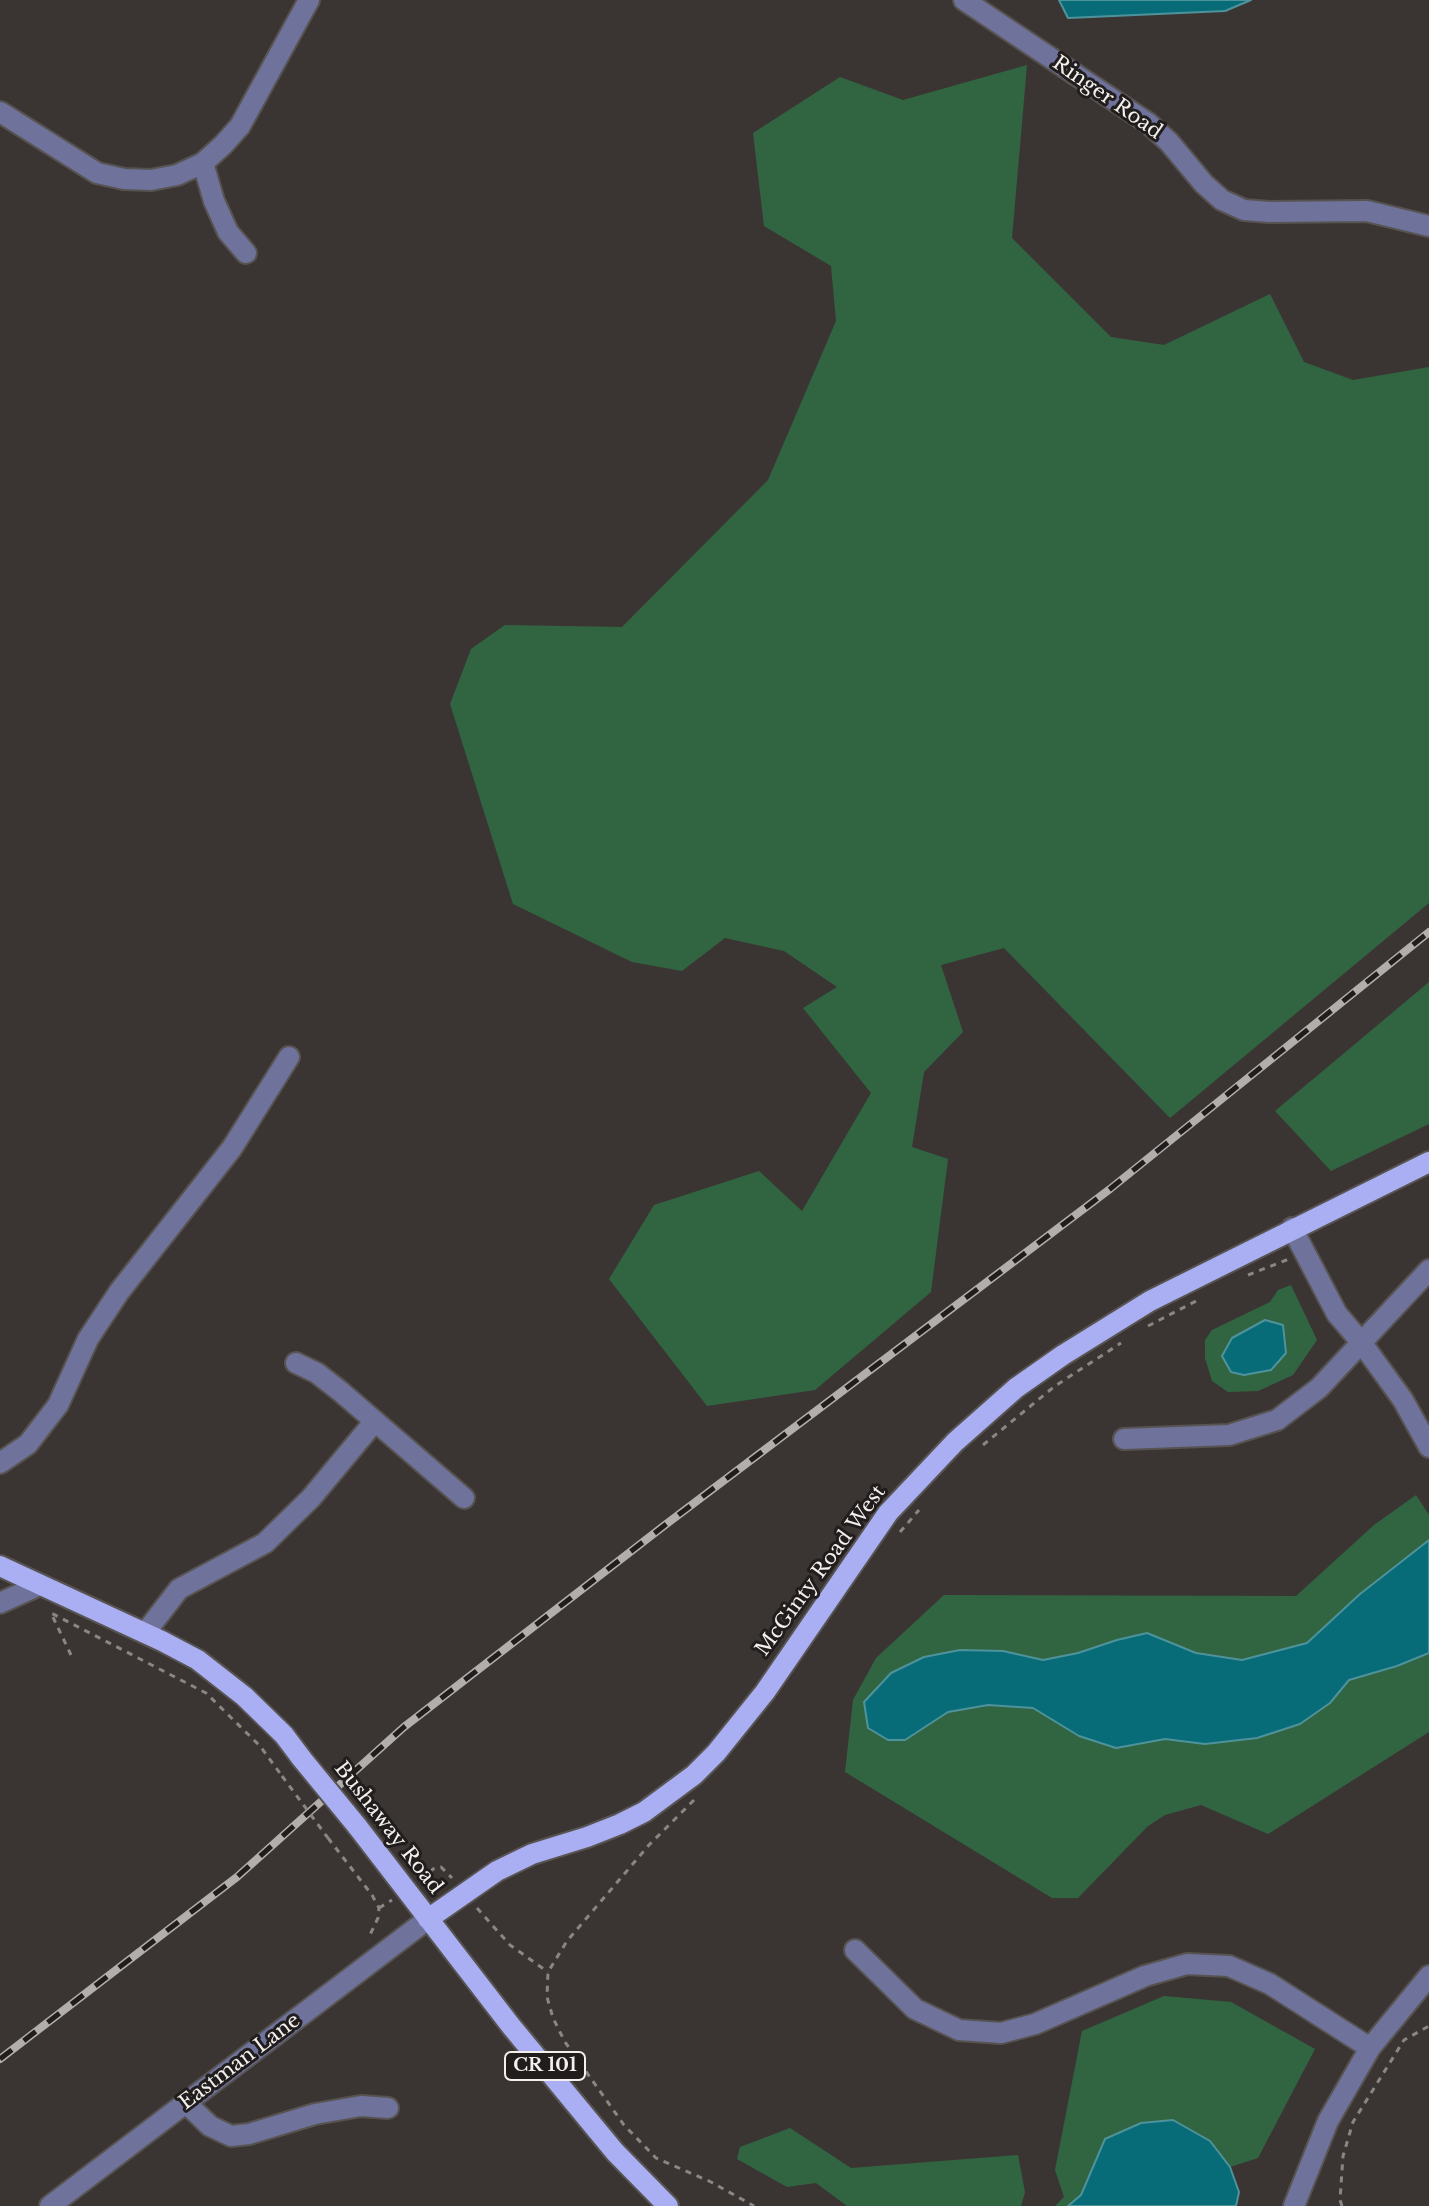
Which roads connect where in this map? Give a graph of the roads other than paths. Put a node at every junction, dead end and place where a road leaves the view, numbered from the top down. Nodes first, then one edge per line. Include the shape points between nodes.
1 (309, 0) edge
2 (964, 0) edge
3 (0, 112) edge
4 (203, 163) junction
5 (1429, 226) edge
6 (246, 253) dead end
7 (289, 1057) dead end
8 (1429, 1162) edge
9 (1292, 1228) junction
10 (1429, 1270) edge
11 (1361, 1342) junction
12 (296, 1363) dead end
13 (375, 1421) junction
14 (1124, 1439) dead end
15 (1429, 1447) edge
16 (0, 1463) edge
17 (464, 1498) dead end
18 (0, 1566) edge
19 (40, 1585) junction
20 (0, 1603) edge
21 (145, 1633) junction
22 (428, 1919) junction
23 (855, 1950) dead end
24 (1429, 1976) edge
25 (1370, 2048) junction
26 (186, 2103) junction
27 (388, 2108) dead end
28 (50, 2206) edge
29 (668, 2206) edge
30 (1294, 2206) edge

1 - 4 street via 240,126
2 - 5 street, Ringer Road via 1148,123 1222,200 1244,210 1367,211
3 - 4 street via 97,173 151,180
4 - 6 street via 228,232
7 - 16 street via 232,1148 119,1292 88,1339 58,1405 28,1444
8 - 9 main road, McGinty Road West
9 - 11 street via 1337,1314
9 - 22 main road, McGinty Road West via 1150,1301 1063,1355 955,1442 888,1513 765,1692 716,1753 672,1793 644,1812 587,1837 521,1859
10 - 11 street
11 - 14 street via 1319,1388 1277,1420 1229,1435
11 - 15 street
12 - 13 street via 317,1373
13 - 17 street
13 - 21 street via 311,1498 265,1543 179,1589
18 - 19 main road, Bushaway Road / CR 101
19 - 20 street
19 - 21 main road, Bushaway Road / CR 101
21 - 22 main road, Bushaway Road / CR 101, bridge via 213,1670 277,1728
22 - 26 street, Eastman Lane
22 - 29 main road, Bushaway Road / CR 101 via 615,2152
23 - 25 street via 915,2009 959,2030 1001,2033 1023,2027 1187,1964 1229,1966 1270,1984
24 - 25 street
25 - 30 street via 1328,2121
26 - 27 street via 210,2126 231,2136 315,2114 361,2106
26 - 28 street, Eastman Lane

